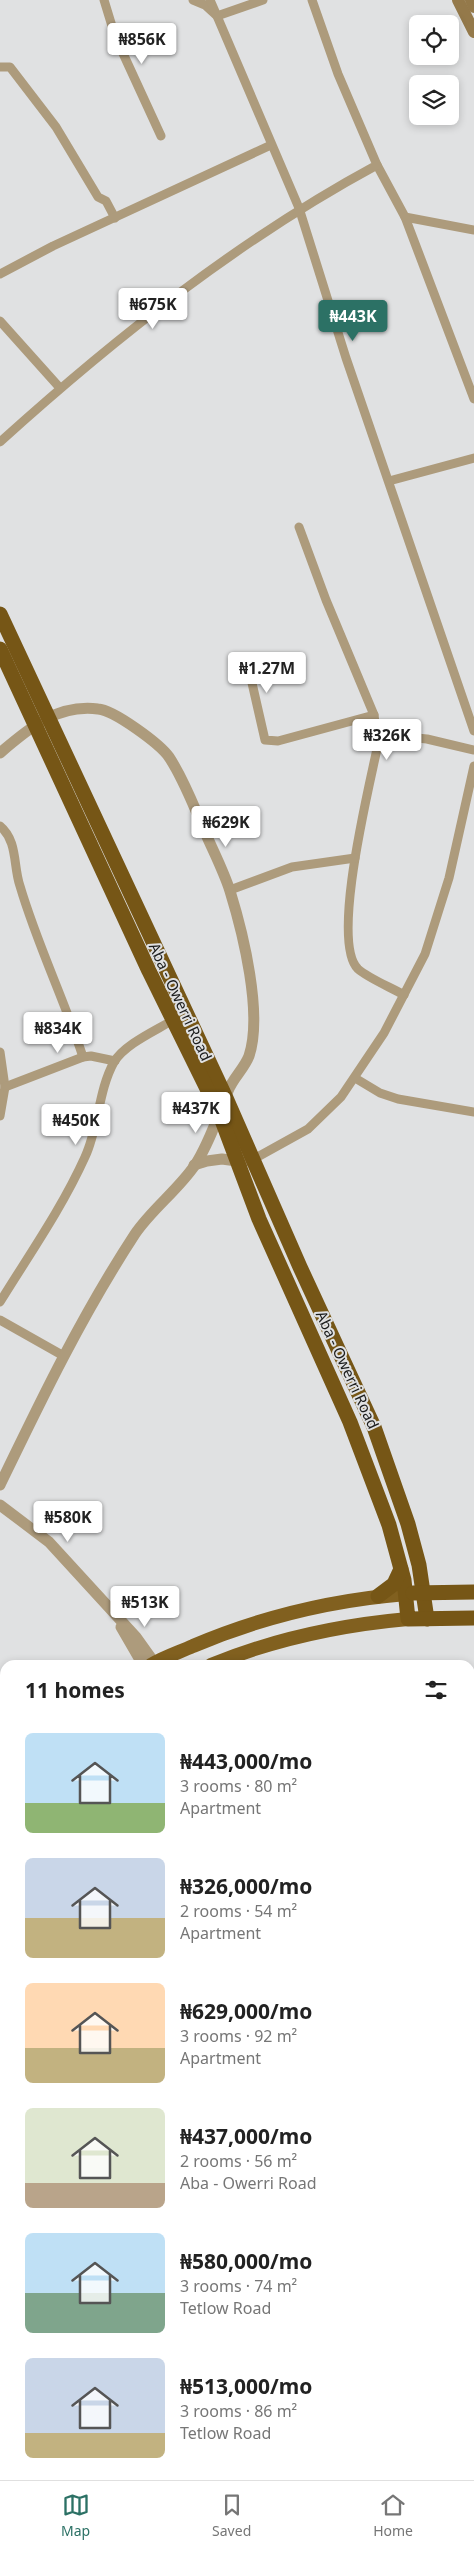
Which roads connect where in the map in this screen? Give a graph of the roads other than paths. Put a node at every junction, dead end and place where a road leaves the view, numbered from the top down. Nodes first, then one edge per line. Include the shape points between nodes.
1 (104, 0) edge
2 (193, 0) edge
3 (210, 0) edge
4 (263, 0) edge
5 (312, 0) edge
6 (458, 0) edge
7 (471, 0) edge
8 (474, 7) edge
9 (217, 16) junction
10 (474, 32) edge
11 (0, 67) edge
12 (161, 136) dead end
13 (271, 146) junction
14 (377, 165) junction
15 (299, 208) junction
16 (405, 217) junction
17 (115, 218) junction
18 (474, 230) edge
19 (0, 274) edge
20 (0, 320) edge
21 (60, 388) junction
22 (474, 399) edge
23 (0, 442) edge
24 (474, 458) edge
25 (389, 481) junction
26 (299, 527) dead end
27 (0, 614) edge
28 (0, 649) edge
29 (247, 661) dead end
30 (374, 715) junction
31 (41, 721) junction
32 (474, 731) edge
33 (377, 734) junction
34 (474, 750) edge
35 (0, 753) edge
36 (474, 766) edge
37 (0, 826) edge
38 (355, 858) junction
39 (230, 890) junction
40 (404, 995) junction
41 (173, 1020) junction
42 (0, 1052) edge
43 (83, 1057) junction
44 (115, 1061) junction
45 (355, 1078) junction
46 (5, 1087) junction
47 (226, 1098) junction
48 (474, 1112) edge
49 (220, 1114) junction
50 (0, 1116) edge
51 (246, 1162) junction
52 (194, 1166) junction
53 (0, 1302) edge
54 (0, 1320) edge
55 (62, 1355) junction
56 (0, 1485) edge
57 (0, 1505) edge
58 (419, 1565) junction
59 (401, 1569) junction
60 (423, 1592) junction
61 (449, 1592) junction
62 (474, 1592) edge
63 (406, 1594) junction
64 (378, 1596) junction
65 (474, 1618) edge
66 (408, 1619) junction
67 (427, 1619) junction
68 (148, 1660) edge
69 (160, 1660) edge
70 (227, 1660) edge

1 - 12 street via 115,36
2 - 9 street
3 - 9 street
4 - 9 street
5 - 14 street via 338,74
6 - 10 main road
7 - 8 main road
9 - 13 street
11 - 17 street via 10,67 56,127
13 - 15 street
13 - 17 street
14 - 15 street
14 - 16 street
15 - 21 street via 208,272
15 - 25 street
16 - 18 street
16 - 22 street
17 - 19 street
20 - 21 street
21 - 23 street
24 - 25 street
25 - 32 street
26 - 30 street
27 - 31 highway, Aba - Owerri Road
28 - 31 highway, Aba - Owerri Road
29 - 30 street via 265,740 278,741
30 - 33 street
31 - 35 street
31 - 39 street via 76,708 102,709 142,732 167,754 183,780
31 - 41 highway, Aba - Owerri Road
31 - 47 highway, Aba - Owerri Road
33 - 34 street via 428,739
33 - 38 street via 378,744
36 - 40 street via 449,878 425,954
37 - 43 street via 11,840 15,870 29,916
38 - 39 street via 292,867
38 - 40 street via 350,890 348,948 357,968
39 - 47 street via 245,953 254,1010 254,1033 249,1055
40 - 45 street via 384,1034
41 - 44 street via 130,1047
41 - 49 highway, Aba - Owerri Road
42 - 46 street
43 - 44 street
43 - 46 street
44 - 53 street via 85,1157 60,1205
45 - 48 street via 380,1093 398,1099
45 - 51 street via 341,1097 308,1129
46 - 50 street
47 - 49 street
47 - 51 highway, Aba - Owerri Road
49 - 51 highway, Aba - Owerri Road
49 - 52 street
51 - 52 street via 222,1159
51 - 58 highway, Aba - Owerri Road via 374,1427
51 - 59 highway, Aba - Owerri Road via 263,1228 372,1474
52 - 55 street via 137,1230
54 - 55 street
55 - 56 street
57 - 68 street via 49,1542 110,1608
58 - 60 highway, Aba - Owerri Road
58 - 61 highway via 427,1580
59 - 63 highway, Aba - Owerri Road
59 - 64 highway via 394,1584
60 - 61 highway
60 - 63 highway
60 - 67 highway, Aba - Owerri Road
61 - 62 highway
63 - 64 main road
63 - 66 highway, Aba - Owerri Road
64 - 69 main road via 298,1611 252,1624
65 - 67 highway
66 - 67 highway
66 - 70 main road via 351,1625

